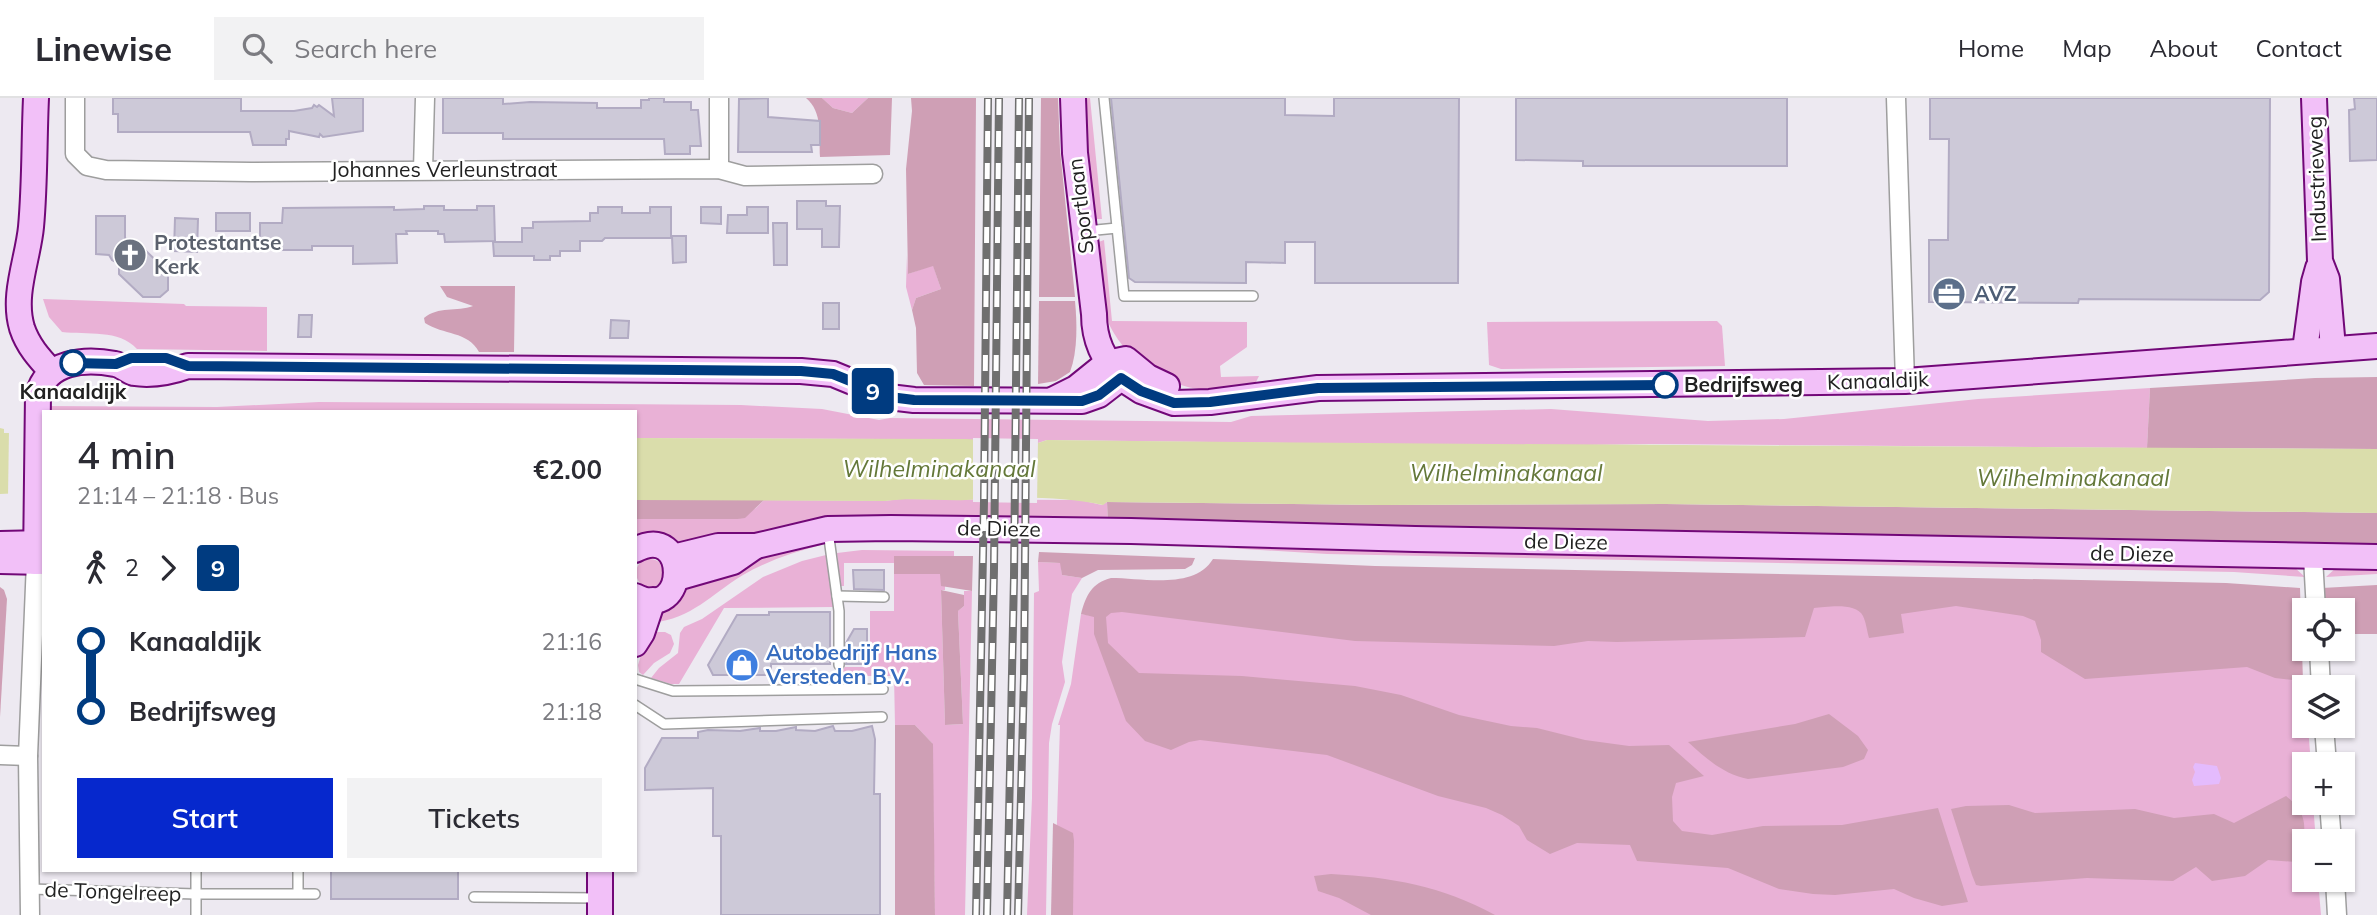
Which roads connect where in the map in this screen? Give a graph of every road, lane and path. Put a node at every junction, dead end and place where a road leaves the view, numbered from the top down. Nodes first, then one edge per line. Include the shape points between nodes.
1 (36, 98) edge
2 (75, 98) edge
3 (425, 98) edge
4 (719, 98) edge
5 (1073, 98) edge
6 (1104, 98) edge
7 (1896, 98) edge
8 (2314, 98) edge
9 (719, 169) junction
10 (424, 170) junction
11 (873, 174) dead end
12 (1117, 228) junction
13 (1084, 231) junction
14 (2320, 261) junction
15 (1253, 296) dead end
16 (2377, 346) edge
17 (2333, 348) junction
18 (2305, 350) junction
19 (1118, 367) junction
20 (52, 372) junction
21 (1905, 382) junction
22 (828, 529) junction
23 (0, 544) edge
24 (637, 549) edge
25 (40, 552) edge
26 (2313, 557) junction
27 (2377, 557) edge
28 (0, 561) edge
29 (675, 568) junction
30 (837, 596) junction
31 (884, 597) dead end
32 (644, 598) edge
33 (2315, 598) edge
34 (637, 641) edge
35 (839, 665) dead end
36 (637, 680) edge
37 (883, 689) dead end
38 (637, 706) edge
39 (882, 718) dead end
40 (0, 755) edge
41 (28, 756) junction
42 (196, 872) edge
43 (298, 872) edge
44 (600, 872) edge
45 (30, 889) junction
46 (2336, 892) edge
47 (298, 893) junction
48 (196, 894) junction
49 (315, 894) dead end
50 (474, 897) dead end
51 (600, 906) edge
52 (30, 915) edge
53 (196, 915) edge
54 (2337, 915) edge

1 - 20 street via 31,228 19,311 29,345
2 - 10 street, Johannes Verleunstraat via 75,154 87,166 106,170
3 - 10 street
4 - 9 street
5 - 13 street, Sportlaan
6 - 12 lane
7 - 21 street
8 - 14 street, Industrieweg
9 - 10 street, Johannes Verleunstraat
9 - 11 street, Johannes Verleunstraat via 745,176
12 - 13 lane
12 - 15 lane via 1124,296
13 - 19 street, Sportlaan via 1094,333
14 - 17 street, Industrieweg via 2327,279
14 - 18 street, Industrieweg
16 - 17 street, Kanaaldijk
17 - 18 street, Kanaaldijk
18 - 21 street, Kanaaldijk
19 - 20 street via 1099,395 1082,401 1048,402 890,397 833,374 801,371 188,366 166,358 131,358 116,364 73,363
19 - 21 street, Kanaaldijk via 1141,391 1174,403 1318,388
20 - 25 street via 40,387 36,408
22 - 26 street, de Dieze via 1131,531
22 - 29 street, de Dieze via 756,546 733,562
22 - 30 lane
23 - 25 street
24 - 29 street via 657,546
25 - 28 street
25 - 41 street
26 - 27 street, de Dieze
26 - 33 street
29 - 32 street via 666,595
30 - 31 lane
30 - 35 lane
32 - 34 street via 642,633
36 - 37 lane via 673,691
38 - 39 lane via 664,724
40 - 41 street
41 - 45 street
42 - 48 lane, de Tongelreep
43 - 47 lane
44 - 51 street
45 - 48 lane, de Tongelreep
45 - 52 street
46 - 54 street
47 - 48 lane, de Tongelreep
47 - 49 lane, de Tongelreep
48 - 53 lane, de Tongelreep
50 - 51 lane

